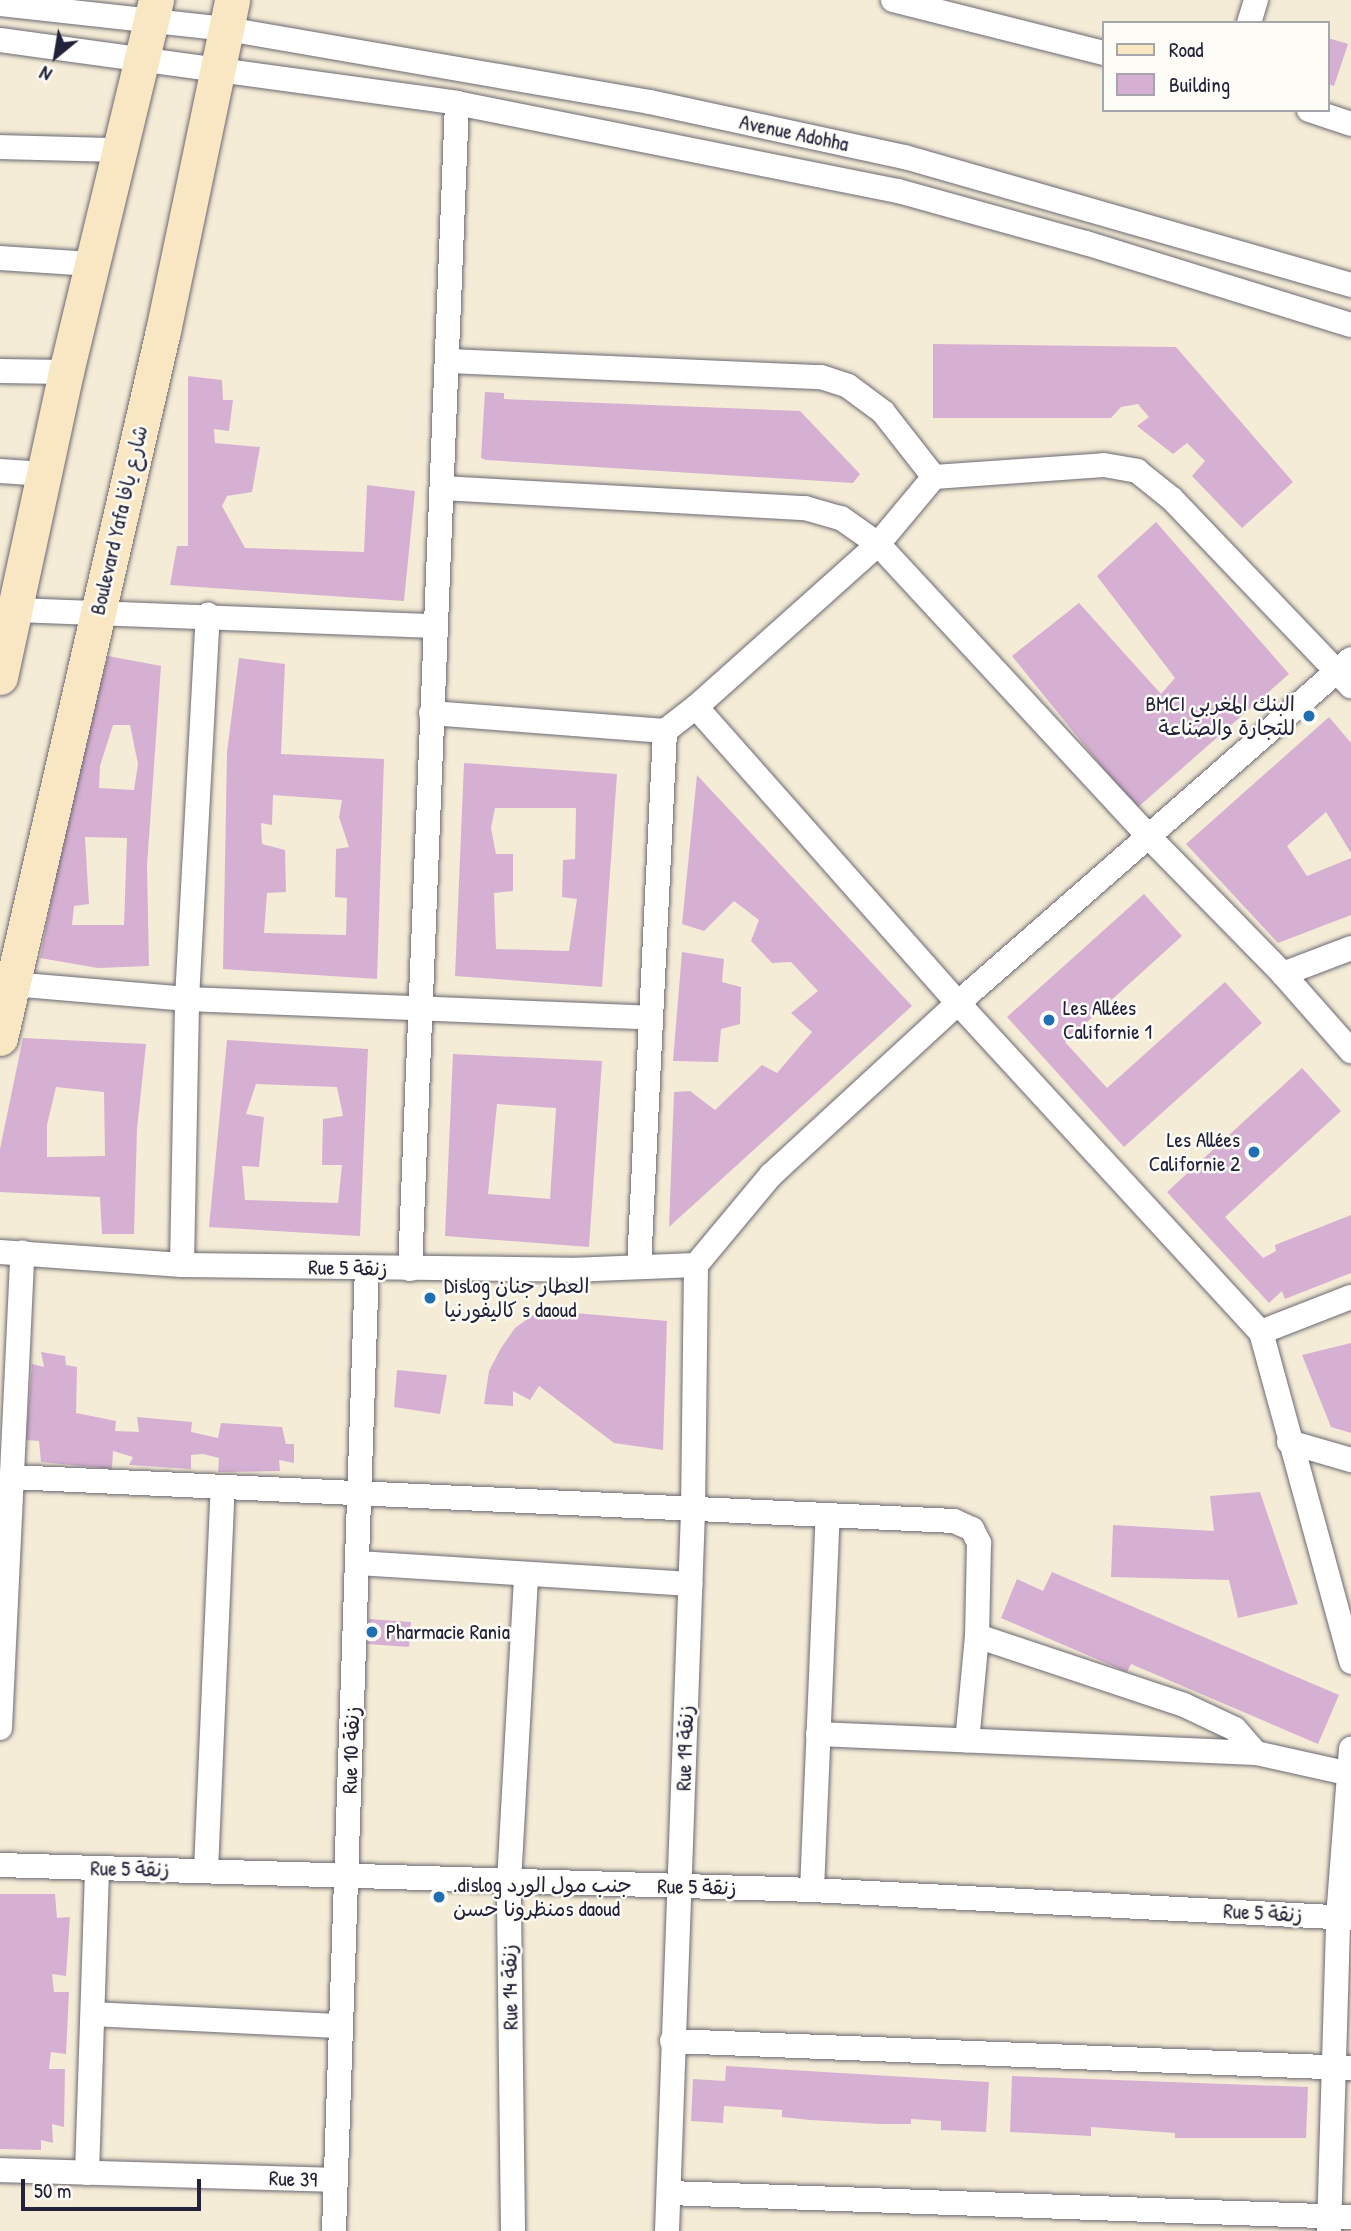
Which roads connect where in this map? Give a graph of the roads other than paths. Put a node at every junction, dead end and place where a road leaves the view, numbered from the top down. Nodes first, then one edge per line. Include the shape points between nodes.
1 (893, 0) edge
2 (1256, 0) edge
3 (0, 4) edge
4 (154, 10) edge
5 (229, 15) edge
6 (1250, 21) edge
7 (0, 40) edge
8 (1102, 52) edge
9 (143, 60) junction
10 (217, 68) junction
11 (457, 103) junction
12 (1315, 112) edge
13 (1351, 124) edge
14 (0, 147) edge
15 (117, 150) junction
16 (0, 258) edge
17 (91, 264) junction
18 (1351, 285) edge
19 (1351, 325) edge
20 (449, 361) junction
21 (0, 371) edge
22 (66, 372) junction
23 (0, 471) edge
24 (45, 474) junction
25 (934, 477) junction
26 (442, 488) junction
27 (878, 544) junction
28 (15, 610) junction
29 (97, 610) junction
30 (208, 615) junction
31 (436, 626) junction
32 (1, 664) edge
33 (1347, 672) edge
34 (695, 708) junction
35 (431, 713) junction
36 (665, 731) junction
37 (1149, 837) junction
38 (1351, 948) edge
39 (1283, 974) junction
40 (12, 984) junction
41 (187, 999) junction
42 (958, 1003) junction
43 (422, 1007) junction
44 (651, 1018) junction
45 (0, 1038) edge
46 (1351, 1051) edge
47 (11, 1253) edge
48 (181, 1265) junction
49 (696, 1265) junction
50 (639, 1267) junction
51 (367, 1268) junction
52 (410, 1269) junction
53 (1351, 1297) edge
54 (1261, 1332) junction
55 (1289, 1442) junction
56 (1351, 1460) edge
57 (11, 1477) junction
58 (223, 1487) junction
59 (360, 1494) junction
60 (693, 1511) junction
61 (828, 1516) junction
62 (358, 1563) junction
63 (526, 1575) junction
64 (690, 1584) junction
65 (977, 1636) junction
66 (1351, 1662) edge
67 (0, 1728) edge
68 (818, 1734) junction
69 (967, 1741) junction
70 (1256, 1753) junction
71 (1350, 1765) edge
72 (0, 1865) edge
73 (97, 1868) junction
74 (206, 1870) junction
75 (346, 1878) junction
76 (509, 1882) junction
77 (681, 1886) junction
78 (812, 1890) junction
79 (1345, 1918) edge
80 (93, 2014) junction
81 (341, 2026) junction
82 (672, 2040) junction
83 (1342, 2067) edge
84 (0, 2170) edge
85 (87, 2173) junction
86 (335, 2180) junction
87 (669, 2193) junction
88 (1337, 2222) edge
89 (334, 2231) edge
90 (513, 2231) edge
91 (667, 2231) edge

1 - 8 street
2 - 6 street
3 - 4 street, Avenue Adohha
4 - 5 street, Avenue Adohha
4 - 9 street
5 - 10 street, Boulevard Yafa شارع يافا
5 - 18 street, Avenue Adohha via 905,157
7 - 9 street
9 - 10 street
9 - 15 street
10 - 11 street
10 - 29 street, Boulevard Yafa شارع يافا via 163,331
11 - 19 street via 898,191
11 - 20 street
12 - 13 street
14 - 15 street
15 - 17 street
16 - 17 street
17 - 22 street
20 - 25 street via 821,377 848,386 883,412
20 - 26 street
21 - 22 street
22 - 24 street
23 - 24 street
24 - 28 street
25 - 27 street
25 - 33 street via 1104,465 1137,471
26 - 27 street via 806,508 841,518
26 - 31 street
27 - 34 street
27 - 37 street
28 - 29 street
28 - 32 street
29 - 30 street
29 - 40 street, Boulevard Yafa شارع يافا
30 - 31 street
30 - 41 street
31 - 35 street
33 - 37 street
34 - 36 street
34 - 42 street
35 - 36 street
35 - 43 street
36 - 44 street
37 - 39 street
37 - 42 street
38 - 39 street
39 - 46 street
40 - 41 street
40 - 45 street, Boulevard Yafa شارع يافا
41 - 43 street
41 - 48 street
42 - 49 street via 771,1175
42 - 54 street
43 - 44 street
43 - 52 street
44 - 50 street
47 - 48 street, Rue 5 زنقة
47 - 57 street
48 - 51 street, Rue 5 زنقة
49 - 50 street, Rue 5 زنقة
49 - 60 street, Rue 19 زنقة
50 - 52 street, Rue 5 زنقة
51 - 52 street, Rue 5 زنقة
51 - 59 street, Rue 10 زنقة
53 - 54 street
54 - 55 street
55 - 56 street
55 - 66 street
57 - 58 street
57 - 67 street
58 - 59 street
58 - 74 street
59 - 60 street
59 - 62 street, Rue 10 زنقة
60 - 61 street
60 - 64 street, Rue 19 زنقة
61 - 65 street via 954,1521 972,1529 979,1543
61 - 68 street
62 - 63 street
62 - 75 street, Rue 10 زنقة
63 - 64 street
63 - 76 street, Rue 14 زنقة
64 - 77 street, Rue 19 زنقة
65 - 69 street
65 - 70 street via 1184,1705 1235,1730
68 - 69 street
68 - 78 street
69 - 70 street
70 - 71 street
71 - 79 street
72 - 73 street, Rue 5 زنقة
73 - 74 street, Rue 5 زنقة
73 - 80 street
74 - 75 street, Rue 5 زنقة
75 - 76 street, Rue 5 زنقة
75 - 81 street, Rue 10 زنقة
76 - 77 street, Rue 5 زنقة
76 - 90 street, Rue 14 زنقة
77 - 78 street, Rue 5 زنقة
77 - 82 street, Rue 19 زنقة
78 - 79 street, Rue 5 زنقة
79 - 83 street
80 - 81 street
80 - 85 street
81 - 86 street, Rue 10 زنقة
82 - 83 street
82 - 87 street, Rue 19 زنقة
83 - 88 street
84 - 85 street, Rue 39
85 - 86 street, Rue 39
86 - 89 street, Rue 10 زنقة
87 - 88 street
87 - 91 street, Rue 19 زنقة

